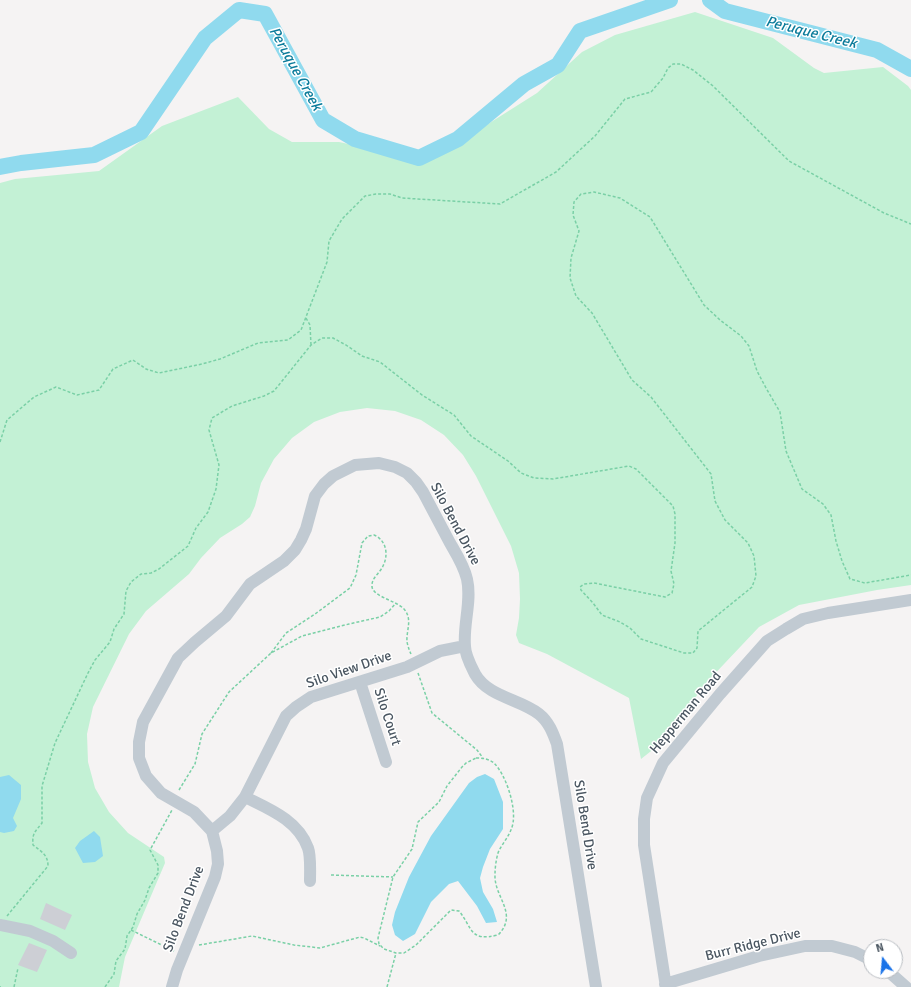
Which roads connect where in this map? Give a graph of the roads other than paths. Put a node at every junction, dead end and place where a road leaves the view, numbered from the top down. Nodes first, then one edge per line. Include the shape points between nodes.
1 (911, 600) edge
2 (464, 646) junction
3 (360, 682) junction
4 (386, 762) dead end
5 (245, 797) junction
6 (212, 831) junction
7 (310, 881) dead end
8 (3, 922) edge
9 (71, 953) dead end
10 (863, 956) edge
11 (897, 979) edge
12 (666, 985) edge
13 (172, 987) edge
14 (596, 987) edge
15 (906, 987) edge

1 - 12 street, Hepperman Road via 828,613 803,619 786,628 767,641 663,763 647,798 644,838
2 - 3 street, Silo View Drive via 440,651 407,667
2 - 6 street, Silo Bend Drive via 467,579 416,482 401,470 379,463 355,465 333,476 315,496 306,529 294,550 284,561 250,584 226,616 178,658 143,722 139,758 146,776 160,793 194,812
2 - 14 street, Silo Bend Drive via 476,676 484,685 529,707 548,723 553,733 557,744
3 - 4 street, Silo Court
3 - 5 street, Silo View Drive via 311,697 296,706 286,716
5 - 6 street, Silo View Drive via 230,816
5 - 7 street via 283,816 299,831 309,848
6 - 13 street, Silo Bend Drive via 218,864 215,877
8 - 9 street via 30,930
10 - 12 street, Burr Ridge Drive via 832,946 805,946 759,956
11 - 15 street

